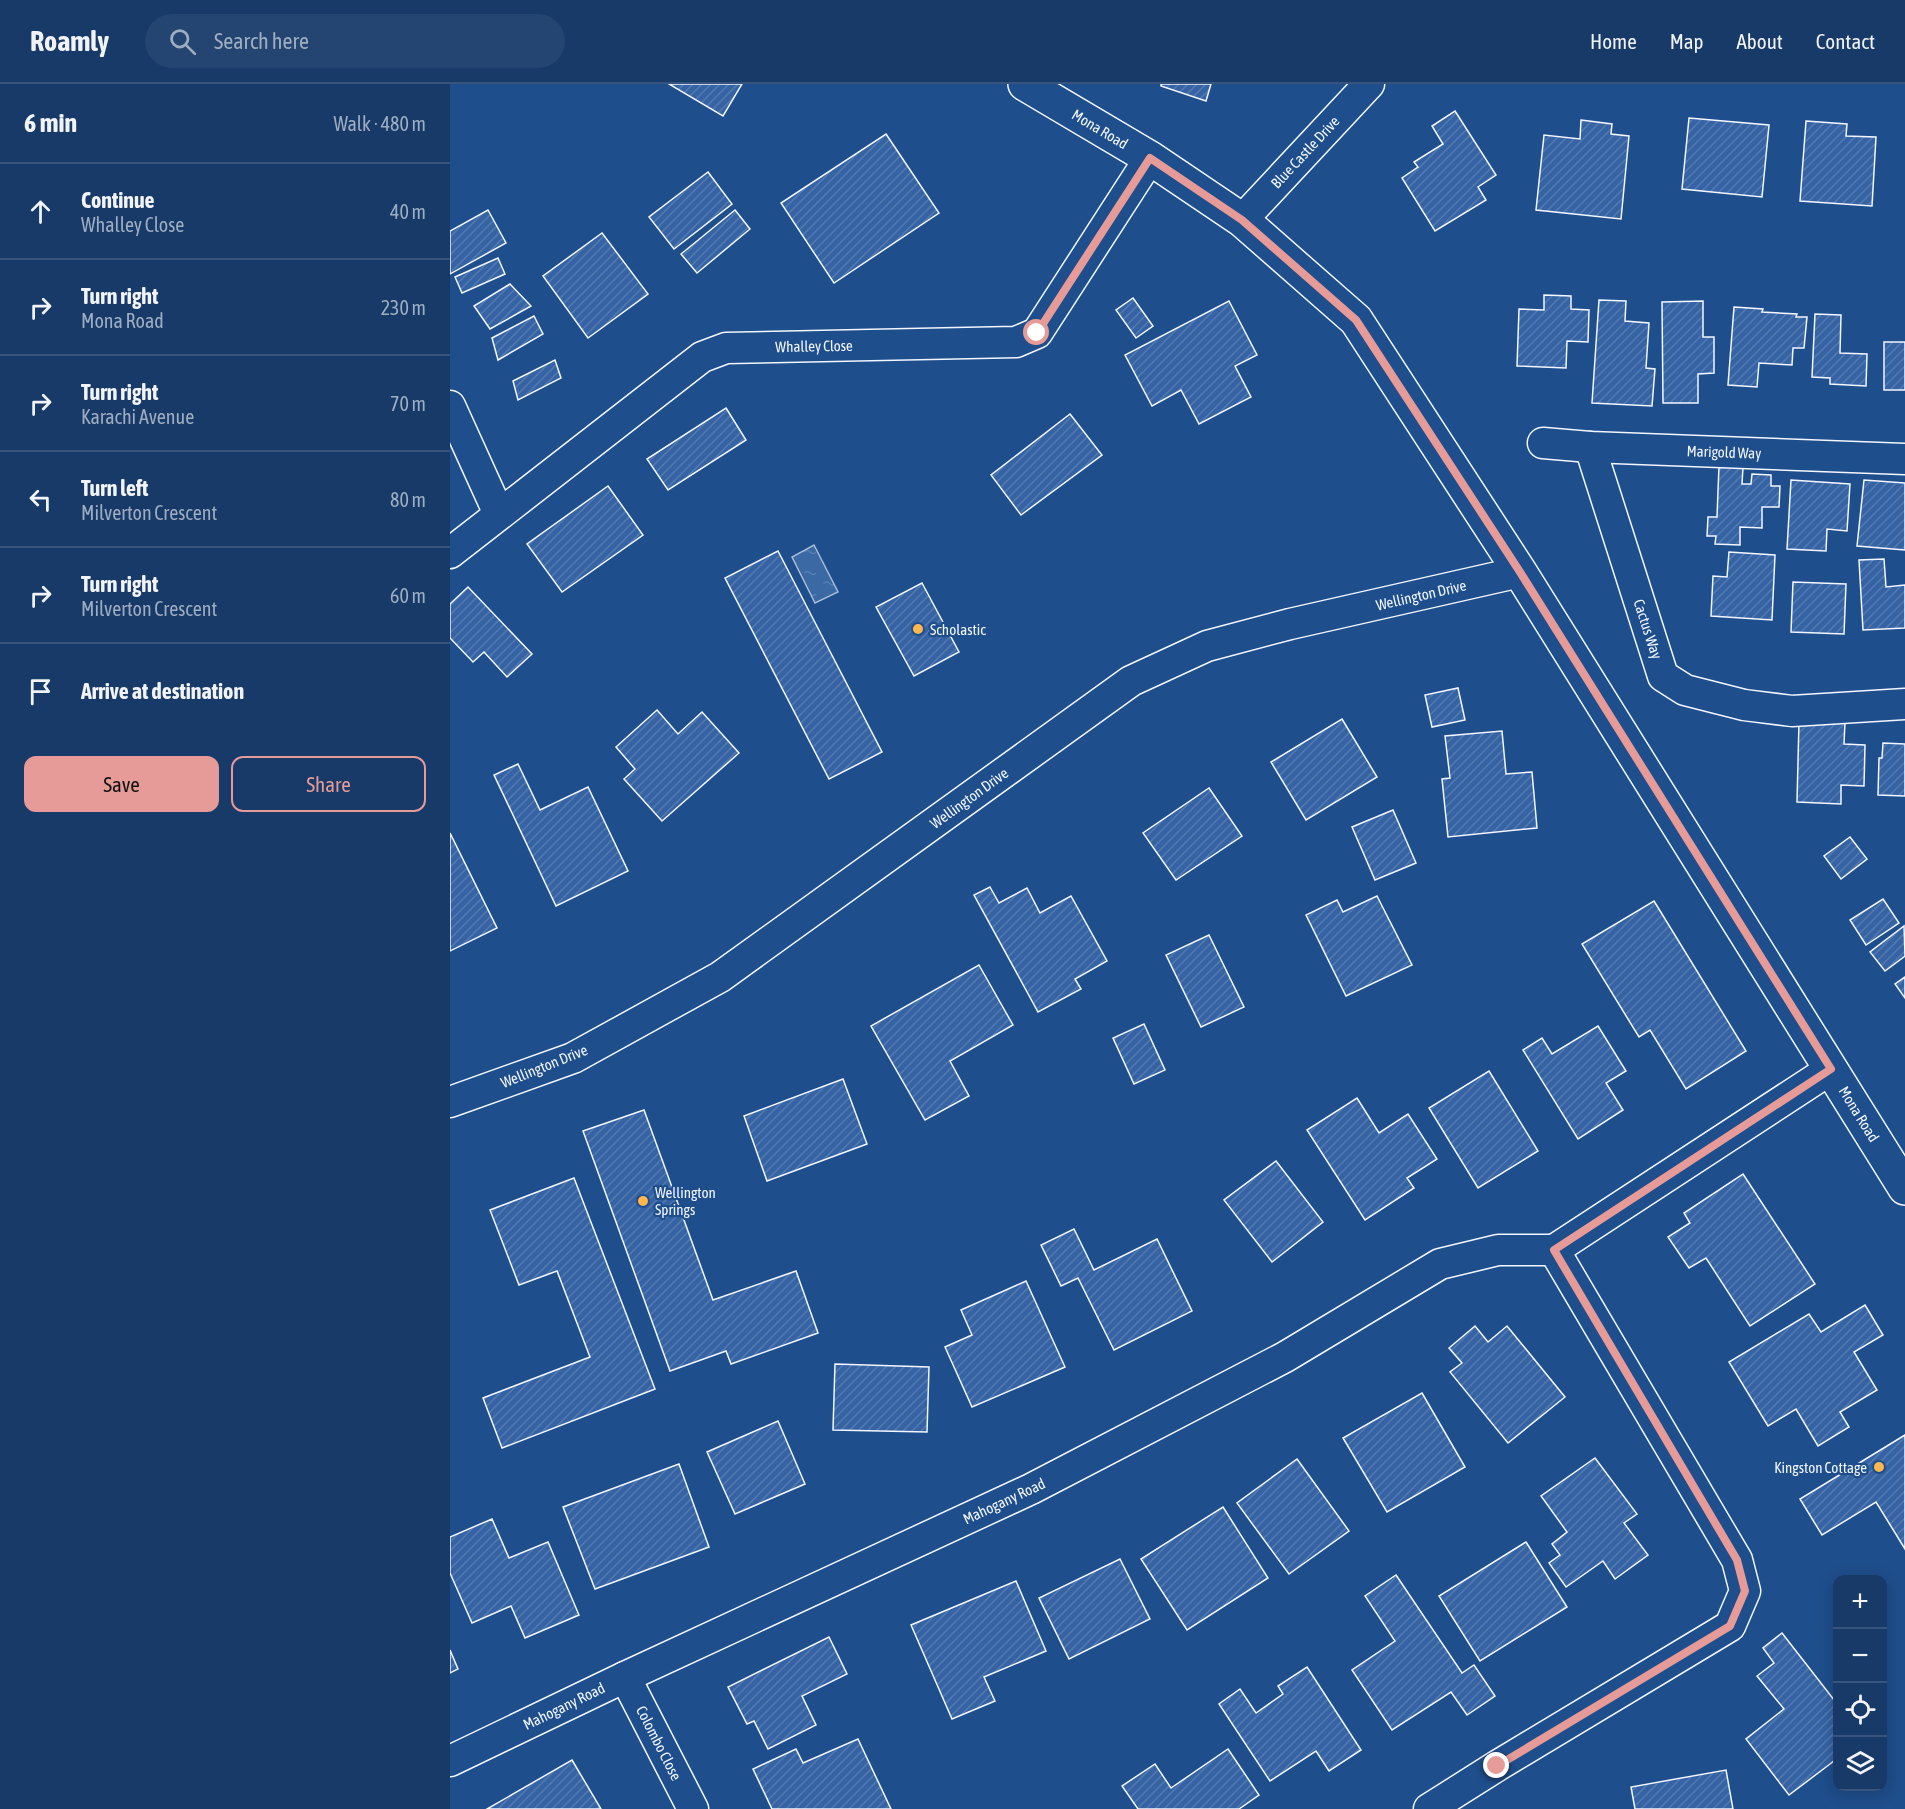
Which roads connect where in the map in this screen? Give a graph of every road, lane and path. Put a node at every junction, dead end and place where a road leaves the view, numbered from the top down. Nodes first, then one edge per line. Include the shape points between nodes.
1 (1025, 84) edge
2 (1369, 84) edge
3 (1150, 158) junction
4 (1242, 220) junction
5 (450, 406) edge
6 (1543, 443) dead end
7 (1590, 447) junction
8 (1905, 459) edge
9 (498, 514) junction
10 (450, 553) edge
11 (1520, 572) junction
12 (1905, 704) edge
13 (1831, 1069) junction
14 (450, 1102) edge
15 (1905, 1188) edge
16 (1554, 1250) junction
17 (625, 1677) junction
18 (450, 1761) edge
19 (693, 1809) edge
20 (1429, 1809) edge

1 - 3 street, Mona Road
2 - 4 street, Blue Castle Drive
3 - 4 street, Mona Road
3 - 9 street, Whalley Close via 1037,333 1016,342 726,348 702,357
4 - 11 street, Mona Road via 1356,320
5 - 9 street
6 - 7 street, Marigold Way
7 - 8 street, Marigold Way
7 - 12 street, Cactus Way via 1663,676 1685,690 1744,705 1792,711
9 - 10 street, Whalley Close
11 - 13 street, Mona Road
11 - 14 street, Wellington Drive via 1207,646 1131,681 720,977 573,1058
13 - 15 street, Mona Road
13 - 16 street
16 - 17 street, Mahogany Road via 1498,1250 1440,1264 1285,1357 1031,1489
16 - 20 street via 1737,1560 1745,1591 1730,1626
17 - 18 street, Mahogany Road
17 - 19 street, Colombo Close

